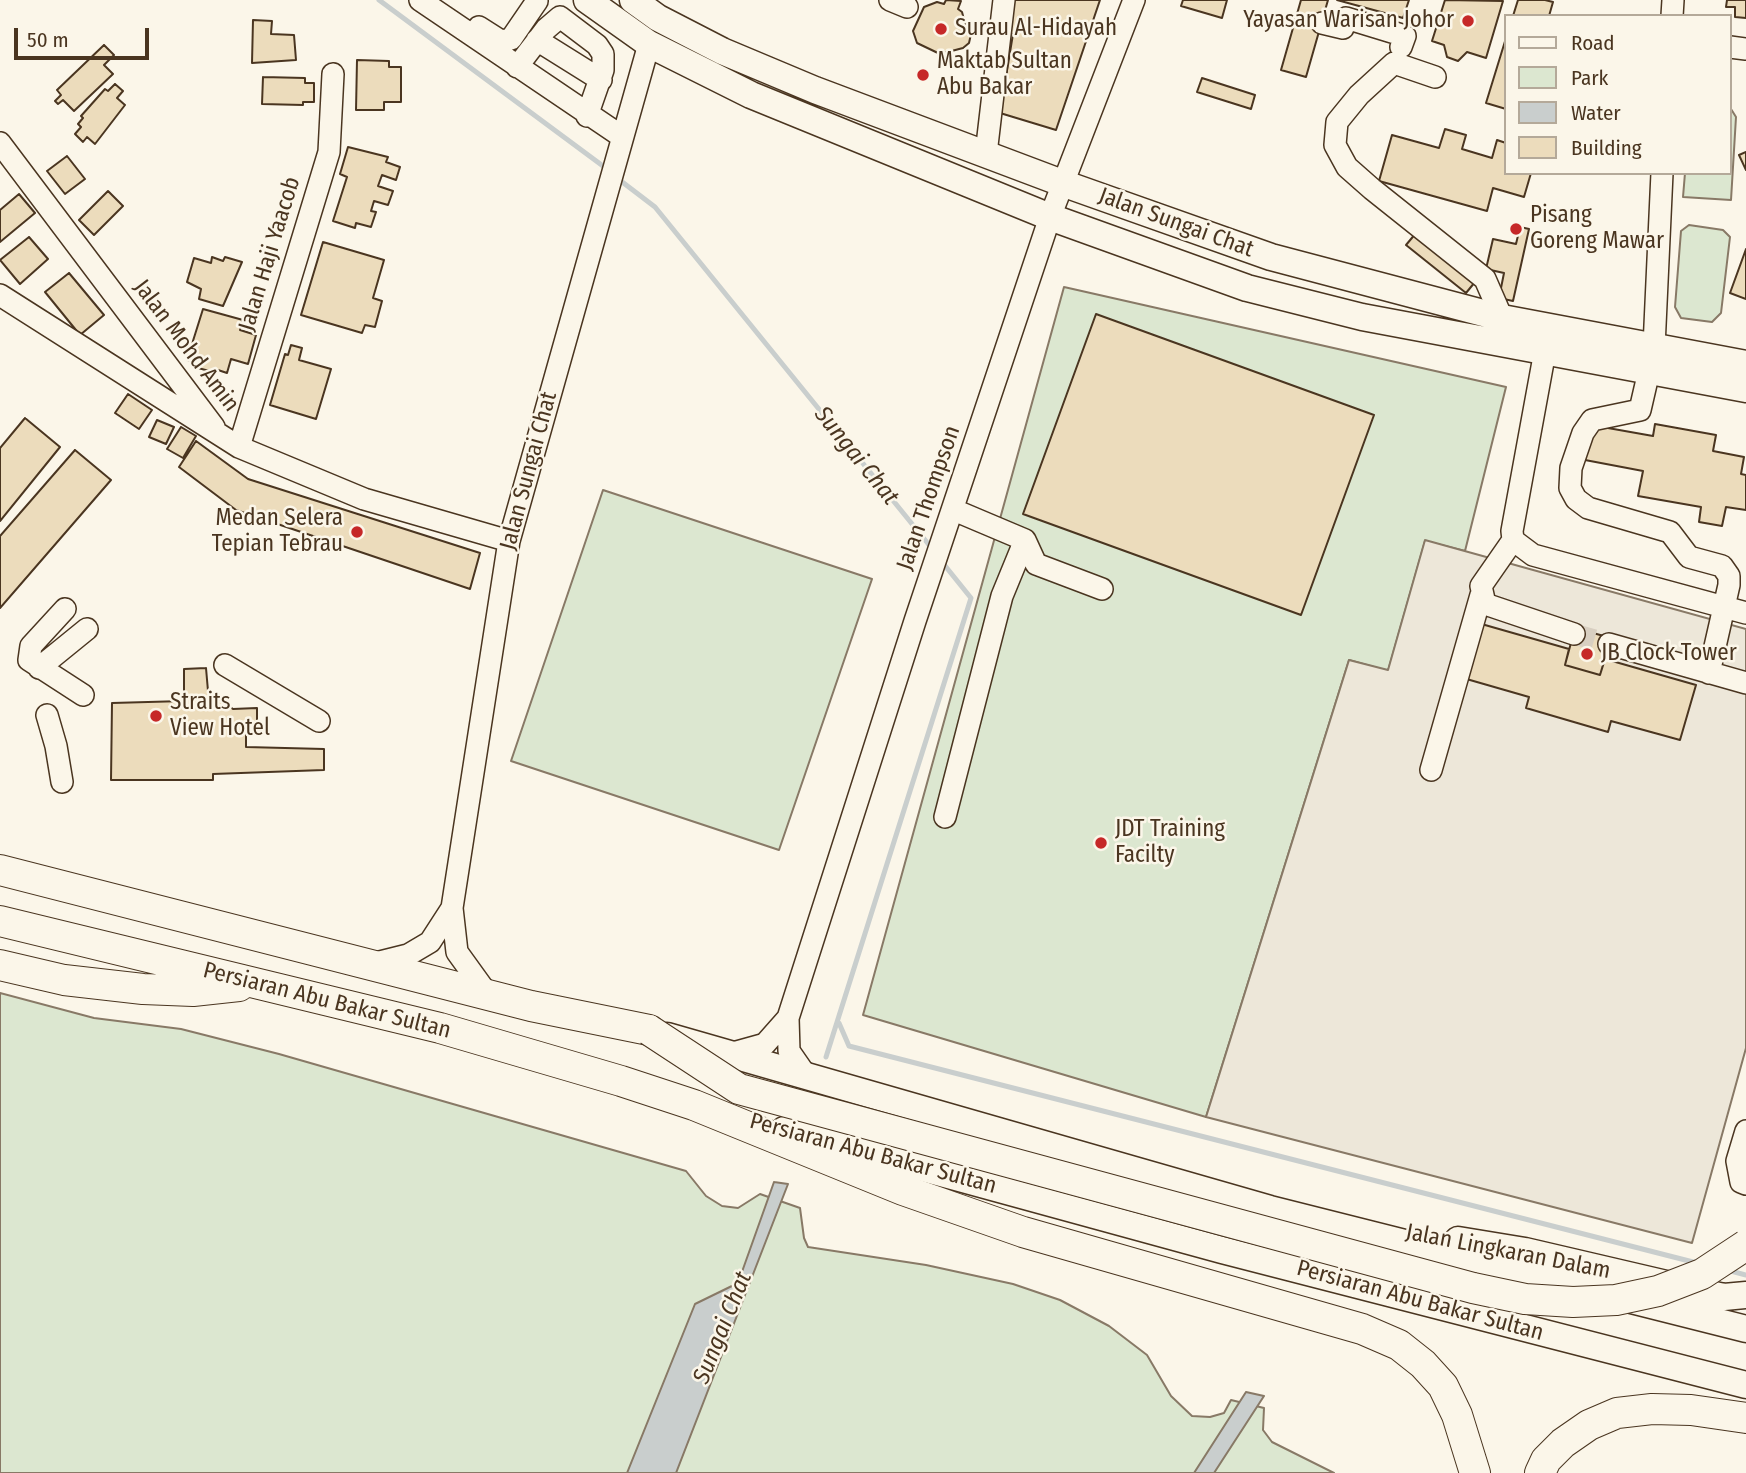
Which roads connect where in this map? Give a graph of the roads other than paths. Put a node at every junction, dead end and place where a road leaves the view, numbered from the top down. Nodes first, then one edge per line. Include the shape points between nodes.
1 (420, 0) edge
2 (435, 0) edge
3 (536, 0) edge
4 (587, 0) edge
5 (633, 0) edge
6 (1004, 0) edge
7 (1134, 0) edge
8 (559, 17) junction
9 (1322, 23) dead end
10 (537, 40) junction
11 (649, 44) junction
12 (1401, 47) dead end
13 (517, 67) junction
14 (333, 74) dead end
15 (1436, 77) dead end
16 (601, 80) junction
17 (587, 116) junction
18 (621, 136) junction
19 (0, 142) edge
20 (986, 154) junction
21 (1662, 175) edge
22 (1062, 183) junction
23 (1050, 217) junction
24 (1, 297) edge
25 (1502, 318) junction
26 (1545, 351) junction
27 (1651, 359) junction
28 (1746, 364) edge
29 (1746, 389) edge
30 (230, 442) junction
31 (952, 517) junction
32 (1025, 540) junction
33 (1513, 540) junction
34 (509, 541) junction
35 (1102, 589) dead end
36 (1480, 595) junction
37 (1724, 607) junction
38 (65, 609) dead end
39 (1746, 613) edge
40 (87, 629) dead end
41 (1574, 634) tunnel mouth
42 (1609, 644) tunnel mouth
43 (225, 665) dead end
44 (39, 668) junction
45 (1709, 673) junction
46 (1746, 683) edge
47 (83, 695) dead end
48 (47, 715) dead end
49 (319, 721) dead end
50 (1431, 770) dead end
51 (62, 782) dead end
52 (945, 817) dead end
53 (0, 870) edge
54 (452, 908) junction
55 (0, 921) edge
56 (0, 965) edge
57 (367, 965) junction
58 (260, 984) junction
59 (488, 995) junction
60 (788, 1018) junction
61 (649, 1030) junction
62 (728, 1054) junction
63 (807, 1077) junction
64 (694, 1105) junction
65 (1746, 1131) edge
66 (1746, 1184) edge
67 (1270, 1209) junction
68 (1746, 1245) edge
69 (1746, 1294) edge
70 (1746, 1329) edge
71 (1746, 1385) edge
72 (1744, 1418) edge
73 (1475, 1473) edge
74 (1540, 1473) edge

1 - 13 street
2 - 3 street via 501,41 511,39
3 - 8 street
4 - 11 main road, Jalan Sungai Chat
5 - 20 main road, Jalan Sungai Chat via 722,51
6 - 20 street
7 - 22 street, Jalan Thompson
8 - 10 street
8 - 16 street via 597,44 603,54
9 - 12 street via 1343,28 1346,18 1405,36
10 - 13 street
10 - 16 street
11 - 18 street, Jalan Sungai Chat
11 - 23 main road, Jalan Sungai Chat via 751,95
13 - 17 street
14 - 30 street, Jalan Haji Yaacob via 329,152
15 - 25 street via 1394,63 1337,122 1335,145 1347,167 1371,189 1485,278
16 - 17 street
17 - 18 street
18 - 34 street, Jalan Sungai Chat
19 - 30 street, Jalan Mohd Amin
20 - 22 main road, Jalan Sungai Chat
21 - 27 street
22 - 23 street, Jalan Thompson
22 - 25 main road, Jalan Sungai Chat via 1271,257
23 - 26 main road, Jalan Sungai Chat via 1247,288 1362,317
23 - 31 street, Jalan Thompson
24 - 30 street
25 - 27 main road, Jalan Sungai Chat
26 - 27 main road, Jalan Sungai Chat
26 - 33 street
27 - 28 main road, Jalan Sungai Chat
27 - 29 main road, Jalan Sungai Chat
27 - 37 street via 1640,410 1592,420 1583,433 1571,468 1570,488 1588,508 1670,532 1689,557 1722,566 1729,576
30 - 34 street, Jalan Mohd Amin via 363,499
31 - 32 street
31 - 60 street, Jalan Thompson
32 - 35 street via 1036,564
32 - 52 street via 1002,596
33 - 36 street via 1480,586
33 - 37 street via 1533,555
34 - 54 street, Jalan Sungai Chat
36 - 41 street via 1485,604
36 - 50 street
37 - 39 street
37 - 45 street
38 - 44 street via 28,653
40 - 44 street
42 - 45 street
43 - 49 street
44 - 47 street
45 - 46 street
48 - 51 street
53 - 57 highway, Persiaran Abu Bakar Sultan
54 - 57 street, Jalan Sungai Chat via 430,942 408,955
54 - 59 street, Jalan Sungai Chat via 457,952
55 - 58 highway, Persiaran Abu Bakar Sultan
56 - 58 highway via 64,981 143,989 193,991
57 - 59 highway, Persiaran Abu Bakar Sultan
58 - 64 highway, Persiaran Abu Bakar Sultan via 440,1028
59 - 61 highway, Persiaran Abu Bakar Sultan
60 - 62 street, Jalan Thompson via 765,1044
60 - 63 street, Jalan Thompson via 789,1051
61 - 62 main road, Persiaran Abu Bakar Sultan
61 - 68 highway, bridge via 739,1088 1525,1299 1616,1300 1658,1291 1702,1273
62 - 63 main road, Persiaran Abu Bakar Sultan
63 - 67 main road, Persiaran Abu Bakar Sultan
64 - 71 main road, Persiaran Abu Bakar Sultan via 1222,1250
64 - 73 highway via 903,1190 1023,1232 1287,1305 1399,1345 1443,1386
65 - 66 street via 1737,1161 1741,1182
67 - 69 main road, Jalan Lingkaran Dalam via 1525,1251 1724,1297
67 - 70 main road, Persiaran Abu Bakar Sultan
72 - 74 highway via 1691,1410 1618,1413 1563,1443

